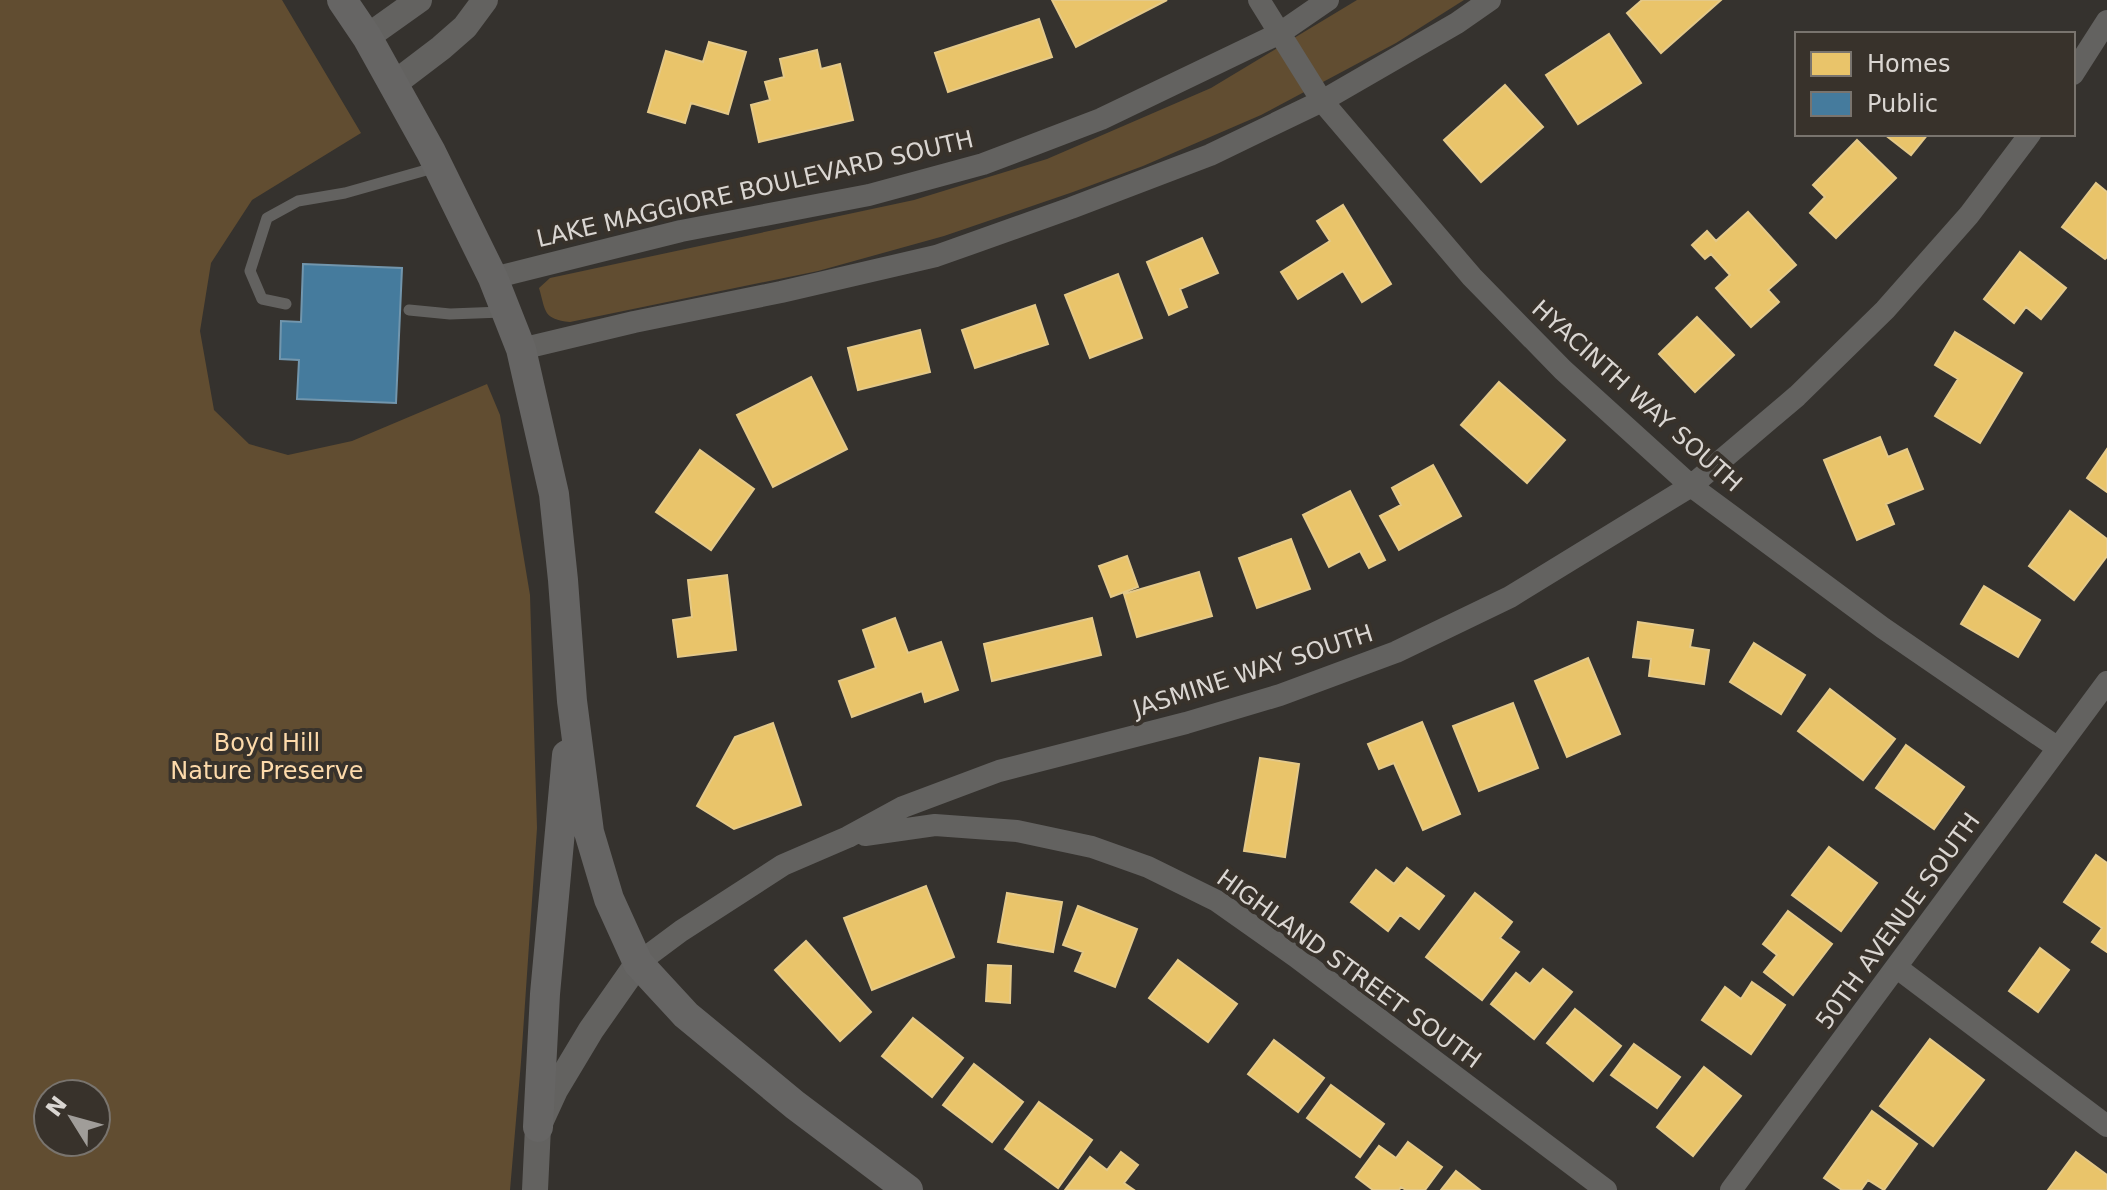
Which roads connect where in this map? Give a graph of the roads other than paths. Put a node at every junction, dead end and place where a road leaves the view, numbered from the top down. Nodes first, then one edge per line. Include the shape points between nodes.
1 (342, 0) edge
2 (419, 0) edge
3 (485, 0) edge
4 (1259, 0) edge
5 (1328, 0) edge
6 (1490, 0) edge
7 (2107, 21) edge
8 (1280, 33) junction
9 (367, 37) junction
10 (2075, 71) edge
11 (395, 83) junction
12 (1322, 101) junction
13 (2028, 136) edge
14 (438, 167) junction
15 (493, 278) junction
16 (286, 304) dead end
17 (409, 310) dead end
18 (507, 312) junction
19 (521, 349) junction
20 (1691, 486) junction
21 (2107, 682) edge
22 (572, 701) junction
23 (2058, 748) junction
24 (848, 837) junction
25 (638, 963) junction
26 (1896, 967) junction
27 (2107, 1126) edge
28 (538, 1127) junction
29 (535, 1190) edge
30 (908, 1190) edge
31 (1606, 1190) edge
32 (1731, 1190) edge

1 - 9 main road
2 - 9 street
3 - 11 street via 465,27
4 - 8 street, HYACINTH WAY SOUTH
5 - 8 street, LAKE MAGGIORE BOULEVARD SOUTH
6 - 12 street
7 - 10 street
8 - 12 street, HYACINTH WAY SOUTH
8 - 15 street, LAKE MAGGIORE BOULEVARD SOUTH via 1101,119 983,164 869,195 681,231
9 - 11 main road
11 - 14 main road
12 - 19 street via 1210,155 936,256
12 - 20 street, HYACINTH WAY SOUTH via 1472,277 1563,370
13 - 20 street, JASMINE WAY SOUTH via 1969,215 1885,310 1797,396
14 - 15 main road
14 - 16 lane via 298,201 267,218 250,271 262,299
15 - 18 main road
17 - 18 lane
18 - 19 main road
19 - 22 main road via 554,494
20 - 23 street, HYACINTH WAY SOUTH via 1883,628
20 - 24 street, JASMINE WAY SOUTH via 1510,597 1396,652 1200,719 999,771 903,807
21 - 23 street, 50TH AVENUE SOUTH
22 - 25 main road via 589,832 609,899
22 - 28 main road
23 - 26 street, 50TH AVENUE SOUTH
24 - 25 street, JASMINE WAY SOUTH via 783,865
24 - 31 street, HIGHLAND STREET SOUTH via 935,825 1017,831 1092,847 1148,867 1217,901
25 - 28 street via 591,1030
25 - 30 main road via 686,1015
26 - 27 street
26 - 32 street, 50TH AVENUE SOUTH
28 - 29 street

